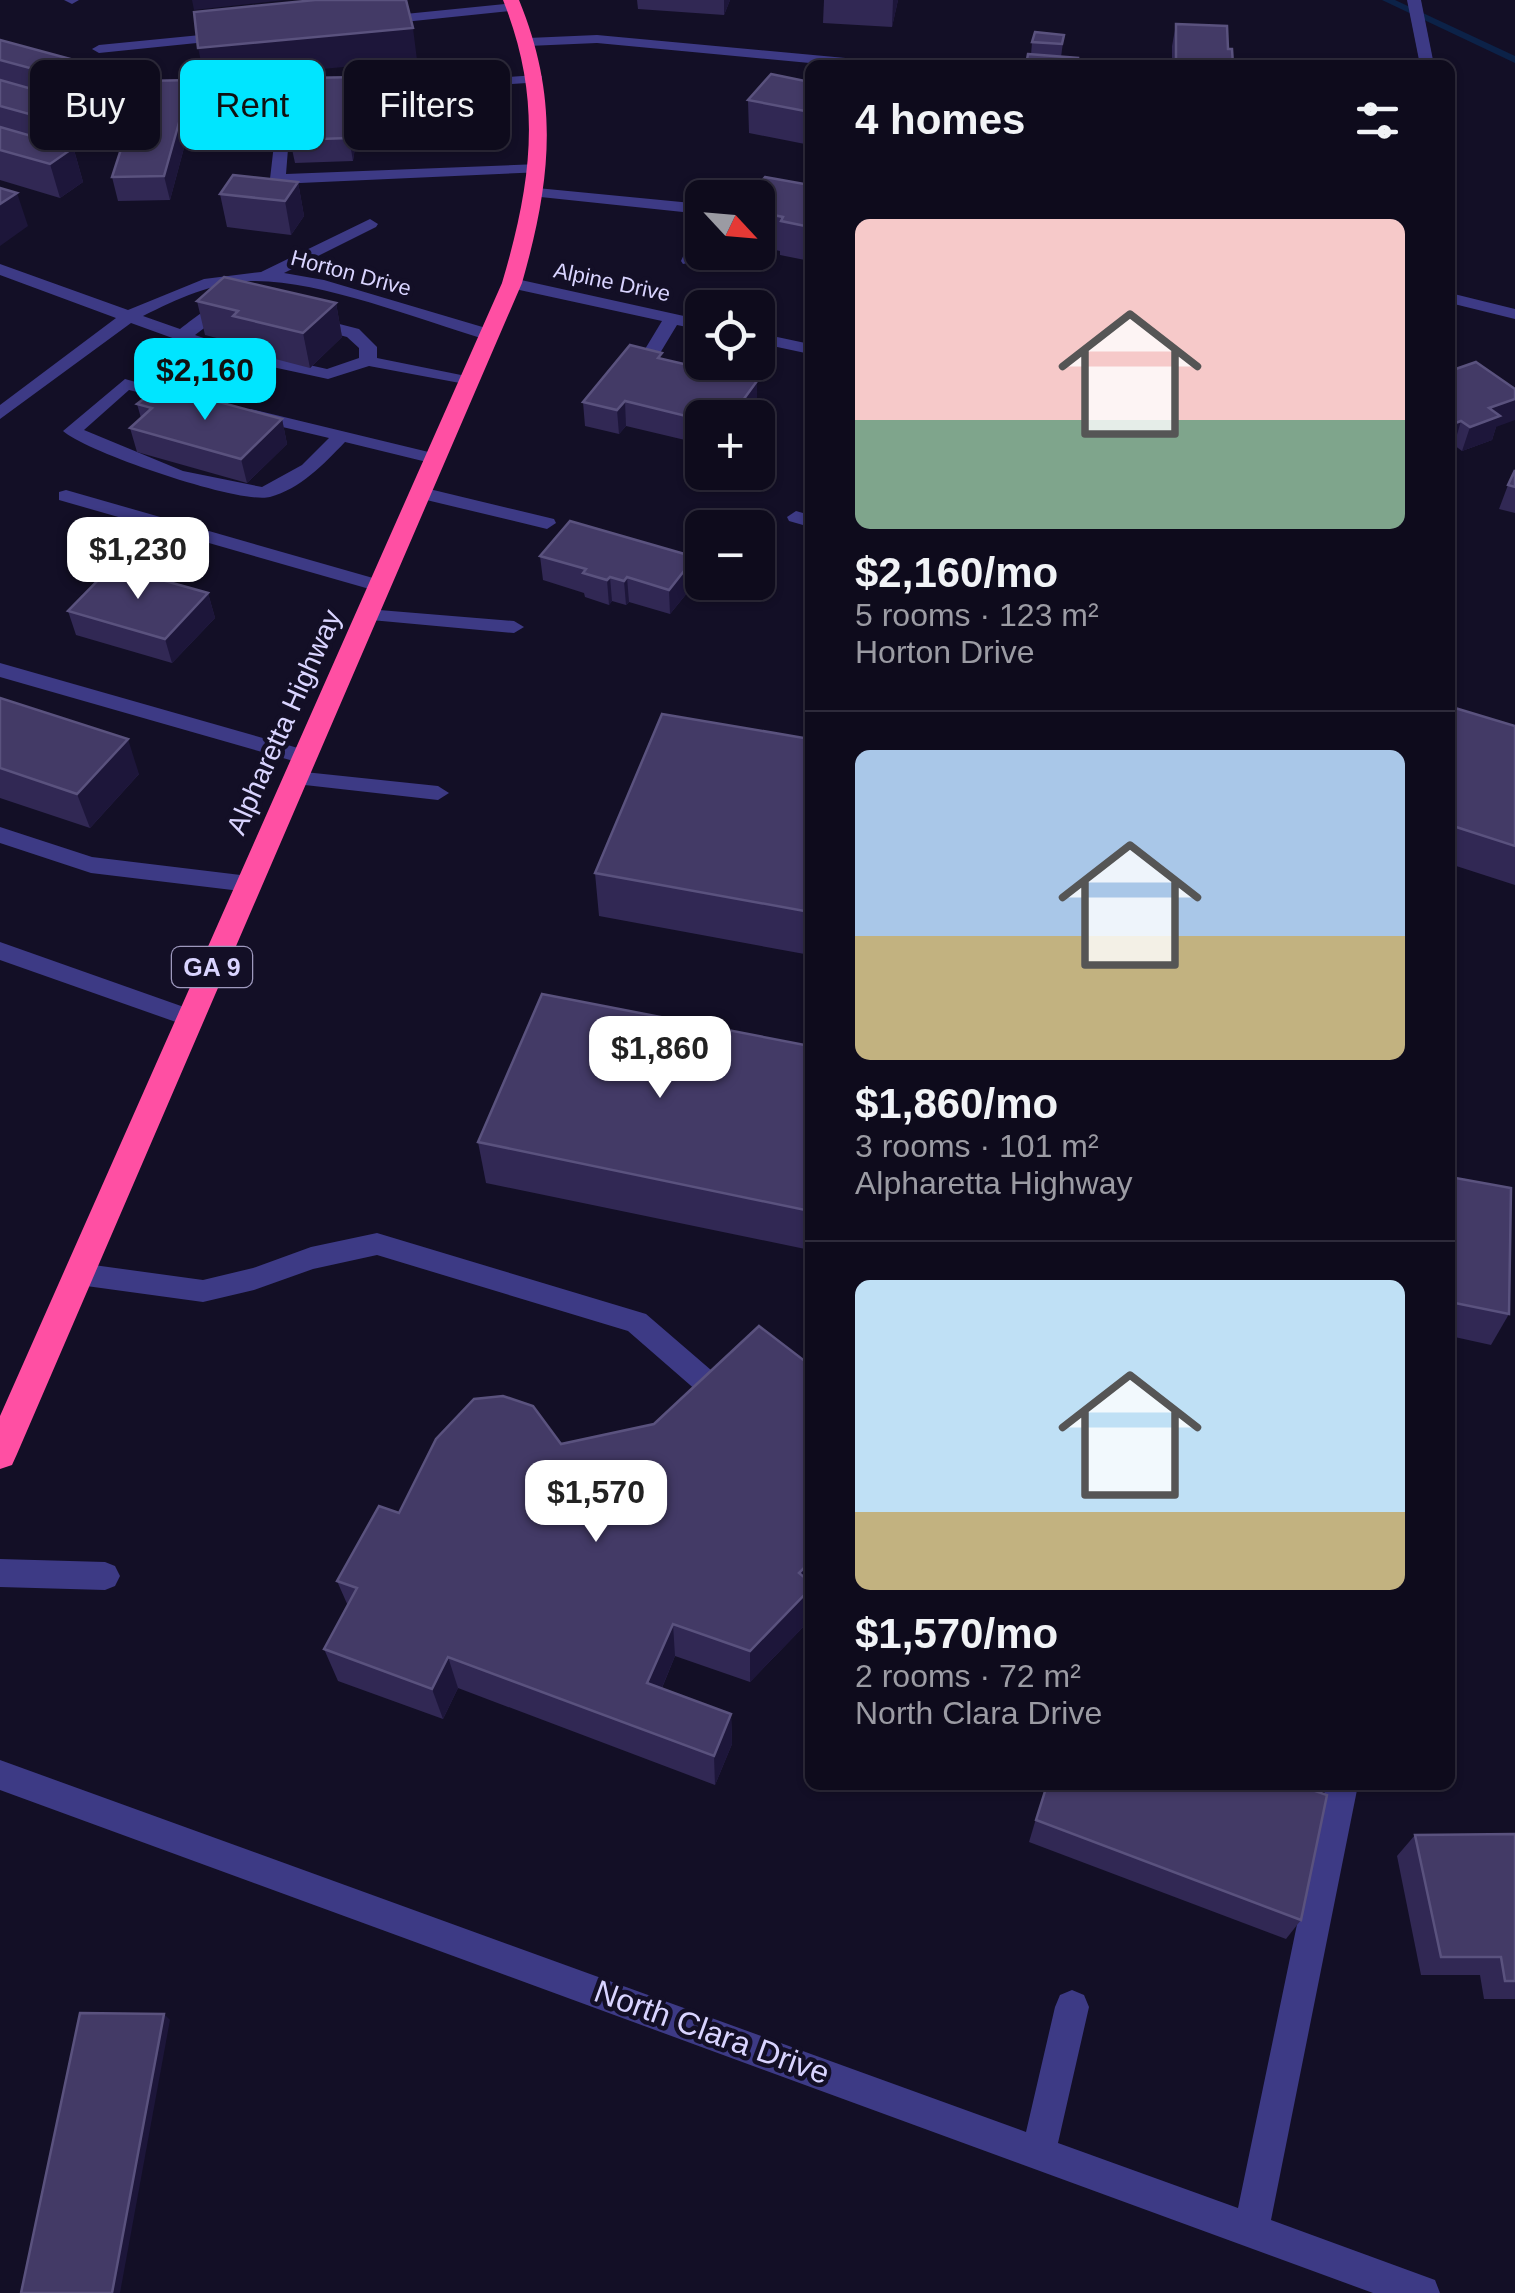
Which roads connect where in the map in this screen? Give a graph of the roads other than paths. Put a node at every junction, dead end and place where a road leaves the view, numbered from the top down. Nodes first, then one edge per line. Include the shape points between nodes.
1 (1414, 0) edge
2 (513, 3) edge
3 (366, 22) edge
4 (252, 34) edge
5 (528, 42) junction
6 (100, 50) dead end
7 (824, 60) edge
8 (1426, 60) edge
9 (537, 80) junction
10 (539, 168) junction
11 (537, 192) junction
12 (685, 207) edge
13 (370, 224) dead end
14 (0, 269) edge
15 (263, 276) junction
16 (512, 283) junction
17 (1455, 299) edge
18 (242, 303) edge
19 (1515, 314) edge
20 (129, 317) junction
21 (298, 318) edge
22 (672, 319) junction
23 (685, 322) edge
24 (182, 336) junction
25 (490, 336) junction
26 (775, 342) edge
27 (805, 348) edge
28 (368, 361) junction
29 (646, 364) edge
30 (470, 382) junction
31 (0, 414) edge
32 (341, 436) junction
33 (436, 459) junction
34 (421, 493) junction
35 (66, 496) dead end
36 (547, 522) dead end
37 (380, 586) junction
38 (367, 615) junction
39 (514, 627) dead end
40 (1, 671) edge
41 (300, 768) junction
42 (438, 793) dead end
43 (0, 835) edge
44 (249, 884) junction
45 (0, 951) edge
46 (190, 1018) junction
47 (78, 1274) junction
48 (724, 1397) edge
49 (0, 1454) edge
50 (0, 1573) edge
51 (105, 1576) dead end
52 (0, 1775) edge
53 (1341, 1790) edge
54 (1072, 2007) dead end
55 (1039, 2152) junction
56 (1251, 2230) junction
57 (1422, 2293) edge

1 - 8 street
2 - 3 street
2 - 5 highway, Alpharetta Highway / GA 9
4 - 6 street
5 - 7 street via 597,39
5 - 9 highway, Alpharetta Highway / GA 9
9 - 10 highway, Alpharetta Highway / GA 9
9 - 10 street via 285,95 278,178
10 - 11 highway, Alpharetta Highway / GA 9
11 - 12 street
11 - 16 highway, Alpharetta Highway / GA 9
13 - 15 street
14 - 20 street
15 - 20 street, Horton Drive via 193,284
15 - 25 street, Horton Drive via 295,278
16 - 22 street, Alpine Drive
16 - 25 highway, Alpharetta Highway / GA 9
17 - 19 street
18 - 24 street via 218,309
20 - 24 street
20 - 31 street, Horton Drive
21 - 28 street via 353,333 368,347
22 - 23 street, Alpine Drive
22 - 29 street
24 - 28 street via 328,374
25 - 30 highway, Alpharetta Highway / GA 9
26 - 27 street
28 - 30 street
30 - 33 highway, Alpharetta Highway / GA 9
32 - 32 street via 125,384 72,431 178,475 265,494 310,469
32 - 33 street
33 - 34 highway, Alpharetta Highway / GA 9
34 - 36 street
34 - 37 highway, Alpharetta Highway / GA 9
35 - 37 street
37 - 38 highway, Alpharetta Highway / GA 9
38 - 39 street
38 - 41 highway, Alpharetta Highway / GA 9
40 - 41 street
41 - 42 street
41 - 44 highway, Alpharetta Highway / GA 9
43 - 44 street via 91,865
44 - 46 highway, Alpharetta Highway / GA 9
45 - 46 street
46 - 47 highway, Alpharetta Highway / GA 9
47 - 48 street via 203,1291 377,1244 637,1322
47 - 49 highway, Alpharetta Highway / GA 9
50 - 51 street
52 - 55 street, North Clara Drive
53 - 56 street
54 - 55 street
55 - 56 street, North Clara Drive
56 - 57 street, North Clara Drive

